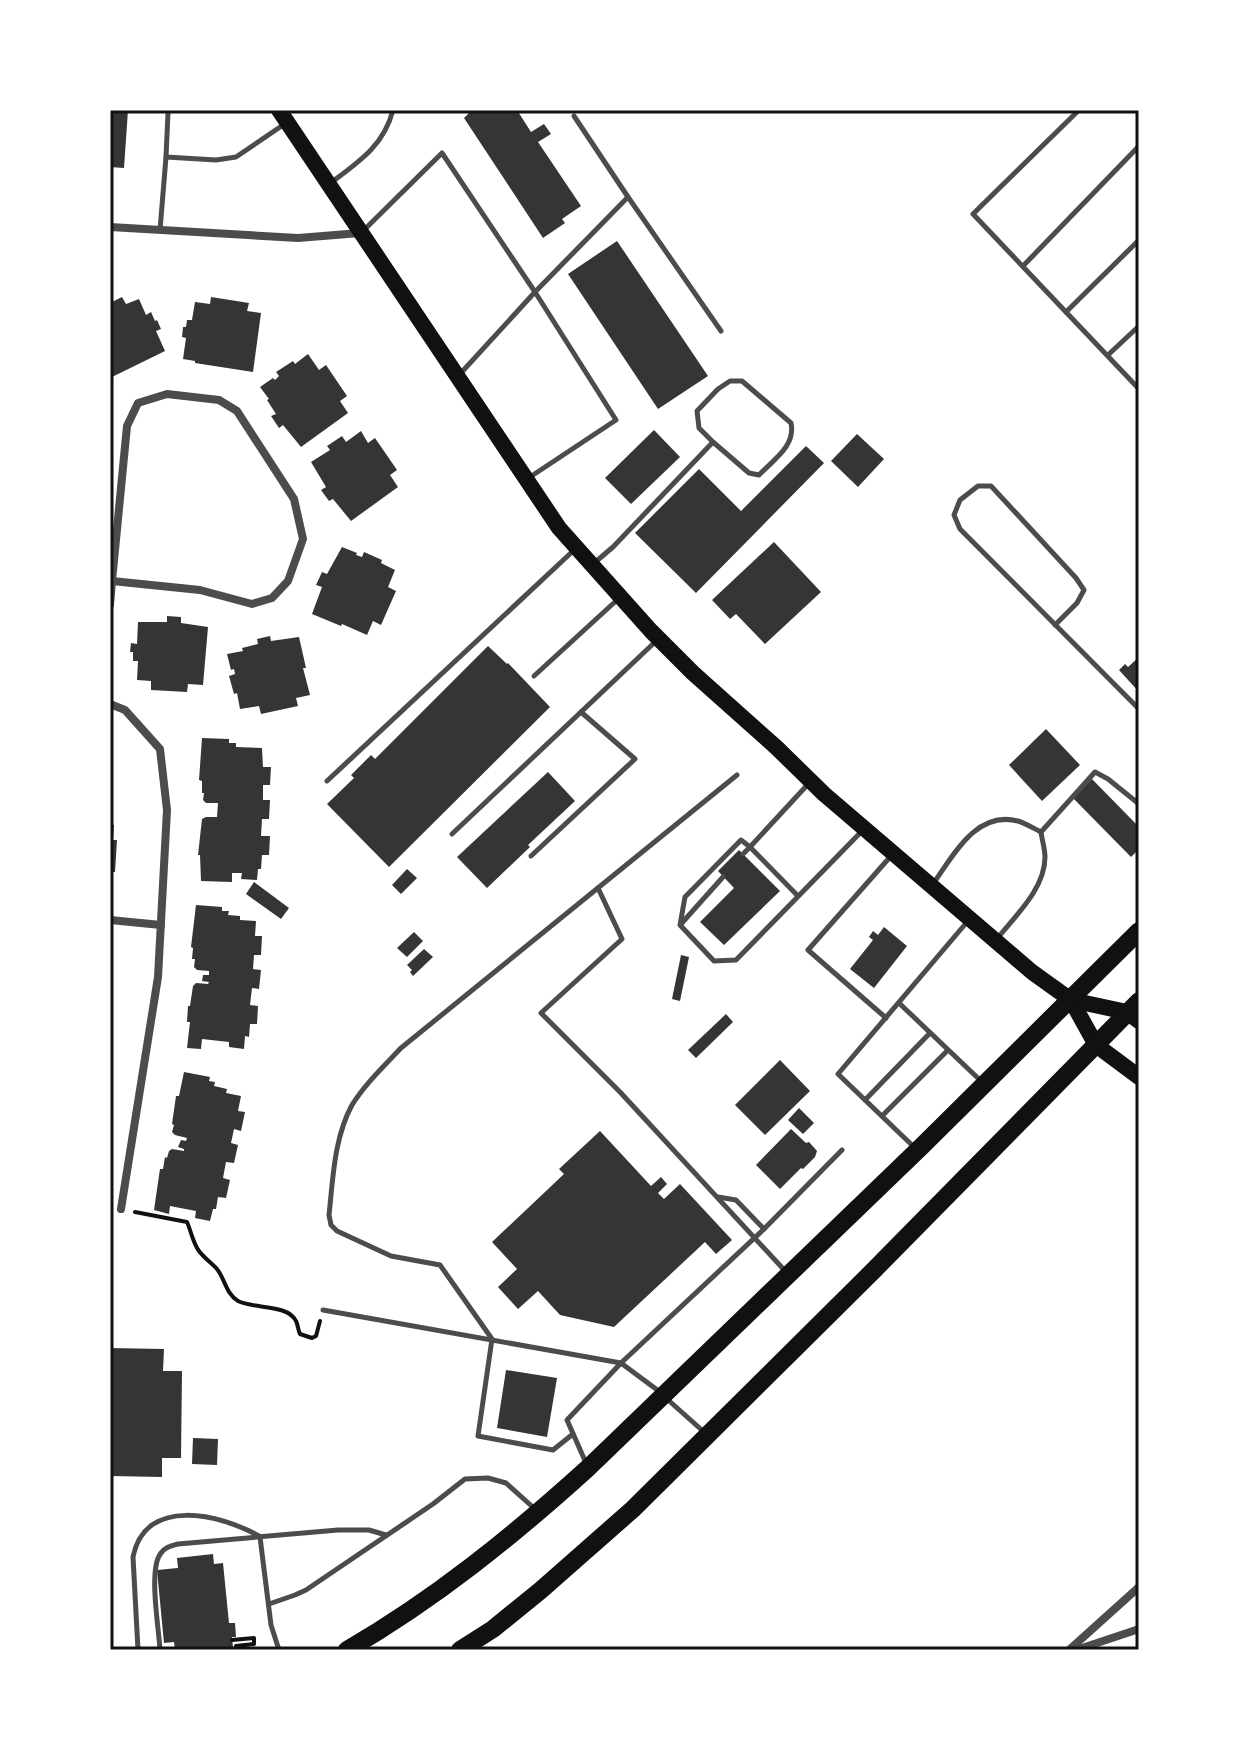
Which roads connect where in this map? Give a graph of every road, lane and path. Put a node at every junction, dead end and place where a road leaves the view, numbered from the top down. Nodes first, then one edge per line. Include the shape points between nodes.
1 (393, 110) edge
2 (1079, 110) edge
3 (168, 113) dead end
4 (283, 116) edge
5 (574, 116) dead end
6 (1139, 146) edge
7 (166, 157) junction
8 (328, 185) junction
9 (628, 197) junction
10 (110, 227) edge
11 (160, 230) junction
12 (361, 233) junction
13 (1139, 240) edge
14 (1023, 266) junction
15 (535, 292) junction
16 (1066, 312) junction
17 (1139, 326) edge
18 (721, 331) dead end
19 (1108, 355) junction
20 (457, 376) junction
21 (1139, 389) edge
22 (713, 442) junction
23 (527, 480) junction
24 (577, 548) junction
25 (592, 565) junction
26 (112, 581) junction
27 (621, 596) junction
28 (110, 605) edge
29 (1055, 625) junction
30 (658, 638) junction
31 (534, 676) dead end
32 (110, 704) edge
33 (1139, 709) edge
34 (581, 712) junction
35 (737, 775) dead end
36 (327, 781) dead end
37 (810, 782) junction
38 (1139, 804) edge
39 (864, 829) junction
40 (1041, 832) junction
41 (452, 834) dead end
42 (750, 847) junction
43 (893, 853) junction
44 (743, 854) dead end
45 (531, 856) dead end
46 (723, 877) dead end
47 (932, 886) junction
48 (598, 888) junction
49 (797, 895) junction
50 (971, 918) junction
51 (110, 920) edge
52 (161, 925) junction
53 (680, 925) junction
54 (1139, 931) edge
55 (996, 940) junction
56 (1071, 1000) junction
57 (899, 1003) junction
58 (1135, 1011) edge
59 (886, 1018) junction
60 (930, 1033) junction
61 (1096, 1045) junction
62 (948, 1050) junction
63 (1139, 1077) edge
64 (984, 1085) junction
65 (865, 1100) junction
66 (882, 1116) junction
67 (842, 1150) dead end
68 (917, 1150) junction
69 (716, 1196) junction
70 (121, 1209) joint
71 (764, 1229) junction
72 (755, 1238) junction
73 (788, 1275) junction
74 (323, 1310) joint
75 (492, 1339) junction
76 (621, 1363) junction
77 (663, 1395) junction
78 (573, 1434) junction
79 (707, 1435) junction
80 (588, 1468) junction
81 (539, 1513) junction
82 (386, 1535) junction
83 (260, 1537) junction
84 (1139, 1587) edge
85 (269, 1604) junction
86 (1139, 1629) edge
87 (232, 1640) dead end
88 (138, 1650) edge
89 (160, 1650) edge
90 (236, 1650) edge
91 (279, 1650) edge
92 (347, 1650) edge
93 (460, 1650) edge
94 (1069, 1650) edge
95 (1076, 1650) edge

1 - 8 lane via 384,135
2 - 14 lane via 973,214
3 - 7 lane
4 - 7 lane via 236,157
4 - 8 main road
5 - 9 lane
6 - 14 lane
7 - 11 lane
8 - 12 main road
9 - 15 lane
9 - 18 lane
10 - 11 street
11 - 12 street via 298,238
12 - 15 lane via 442,153
12 - 20 main road
13 - 16 lane
14 - 16 lane
15 - 20 lane
15 - 23 lane via 616,420
16 - 19 lane
17 - 19 lane
19 - 21 lane
20 - 23 main road
22 - 22 lane via 699,428 697,411 730,381 742,381 791,423 793,433 759,475 749,473
22 - 25 lane
23 - 24 main road
24 - 25 main road
24 - 36 lane
25 - 27 main road
26 - 26 street via 127,426 138,403 167,394 219,400 237,411 294,499 303,539 288,581 272,598 252,604 200,590
26 - 28 street
27 - 30 main road
27 - 31 lane
29 - 29 lane via 960,529 954,515 960,500 978,486 991,486 1084,590
29 - 33 lane
30 - 34 lane
30 - 37 main road
32 - 52 street via 125,710 160,749 167,810
34 - 41 lane
34 - 45 lane via 635,759
35 - 48 lane
37 - 39 main road
37 - 42 lane
38 - 40 lane via 1095,772
39 - 43 main road
39 - 49 lane
40 - 47 lane via 1017,821 981,825
40 - 55 lane via 1043,871 1035,890
42 - 44 lane
42 - 49 lane
42 - 53 lane via 741,840 685,897
43 - 47 main road
43 - 59 lane via 808,950
46 - 53 lane
47 - 50 main road
48 - 69 lane via 622,939 541,1013
48 - 75 lane via 401,1048 361,1092 340,1138 331,1225 391,1256 440,1265
49 - 53 lane via 736,960 714,961
50 - 55 main road
50 - 57 lane
51 - 52 street
52 - 70 street via 158,977
54 - 56 main road
55 - 56 main road
56 - 58 main road
56 - 61 main road
56 - 64 main road
57 - 59 lane
57 - 60 lane
58 - 61 main road
59 - 65 lane via 838,1074
60 - 62 lane
60 - 65 lane
61 - 63 main road
61 - 79 main road
62 - 64 lane
62 - 66 lane
64 - 68 main road
65 - 66 lane
66 - 68 lane
67 - 71 lane
68 - 73 main road
69 - 71 lane via 736,1200
69 - 72 lane
70 - 74 path via 187,1222 198,1250 217,1269 232,1297 293,1317 303,1336 316,1336
71 - 72 lane
72 - 73 lane
72 - 76 lane
73 - 77 main road
74 - 75 lane
75 - 76 lane
75 - 78 lane via 478,1436 553,1450
76 - 77 lane
76 - 78 lane via 567,1420
77 - 79 lane
77 - 80 main road
78 - 80 lane
79 - 93 main road via 541,1590
80 - 81 main road
81 - 82 lane via 506,1483 475,1477
81 - 92 main road via 447,1586
82 - 83 lane via 357,1529
82 - 85 lane via 306,1590
83 - 85 lane
83 - 88 lane via 204,1516 165,1519 143,1532 133,1557
83 - 89 lane via 178,1544 160,1553 154,1572
84 - 94 street
85 - 91 lane
86 - 95 street
87 - 90 path via 254,1638 254,1644

